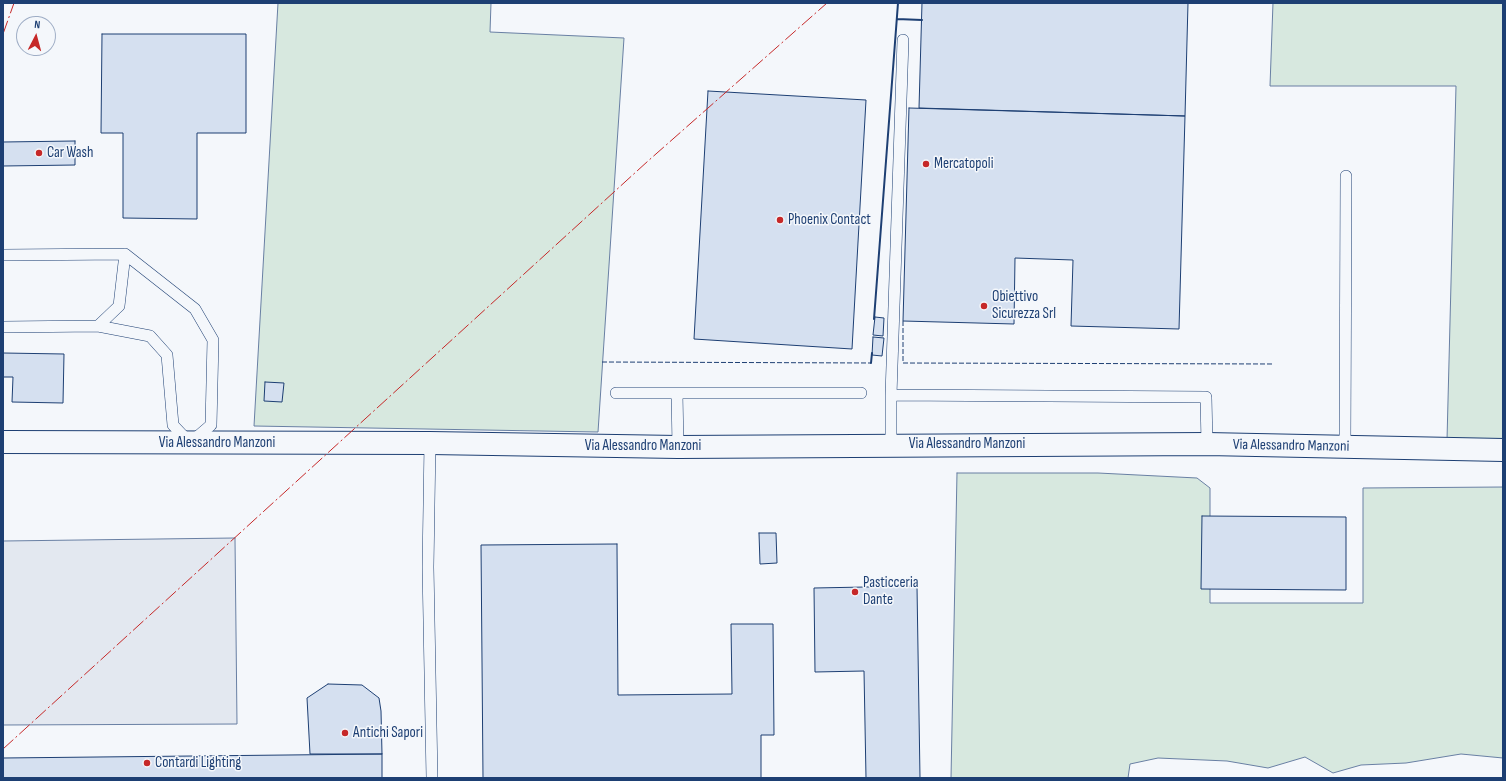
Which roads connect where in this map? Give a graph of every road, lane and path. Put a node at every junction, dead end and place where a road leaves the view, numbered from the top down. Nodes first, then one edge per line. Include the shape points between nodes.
1 (903, 40) dead end
2 (1346, 176) dead end
3 (125, 254) junction
4 (3, 255) edge
5 (98, 326) junction
6 (3, 327) edge
7 (616, 393) dead end
8 (677, 393) junction
9 (862, 393) dead end
10 (891, 395) junction
11 (3, 442) edge
12 (190, 443) junction
13 (430, 444) junction
14 (891, 444) junction
15 (1207, 444) junction
16 (678, 447) junction
17 (1345, 447) junction
18 (1503, 450) edge
19 (432, 778) edge

1 - 10 lane
2 - 17 lane
3 - 4 lane
3 - 5 lane via 119,306
3 - 12 lane via 195,309 213,340 211,425
5 - 6 lane
5 - 12 lane via 150,336 167,355 174,425
7 - 8 lane
8 - 9 lane
8 - 16 lane
10 - 14 lane
10 - 15 lane via 1206,398
11 - 12 main road, Via Alessandro Manzoni
12 - 13 main road, Via Alessandro Manzoni
13 - 16 main road, Via Alessandro Manzoni
13 - 19 lane via 428,567
14 - 15 main road, Via Alessandro Manzoni
14 - 16 main road, Via Alessandro Manzoni
15 - 17 main road, Via Alessandro Manzoni
17 - 18 main road, Via Alessandro Manzoni

